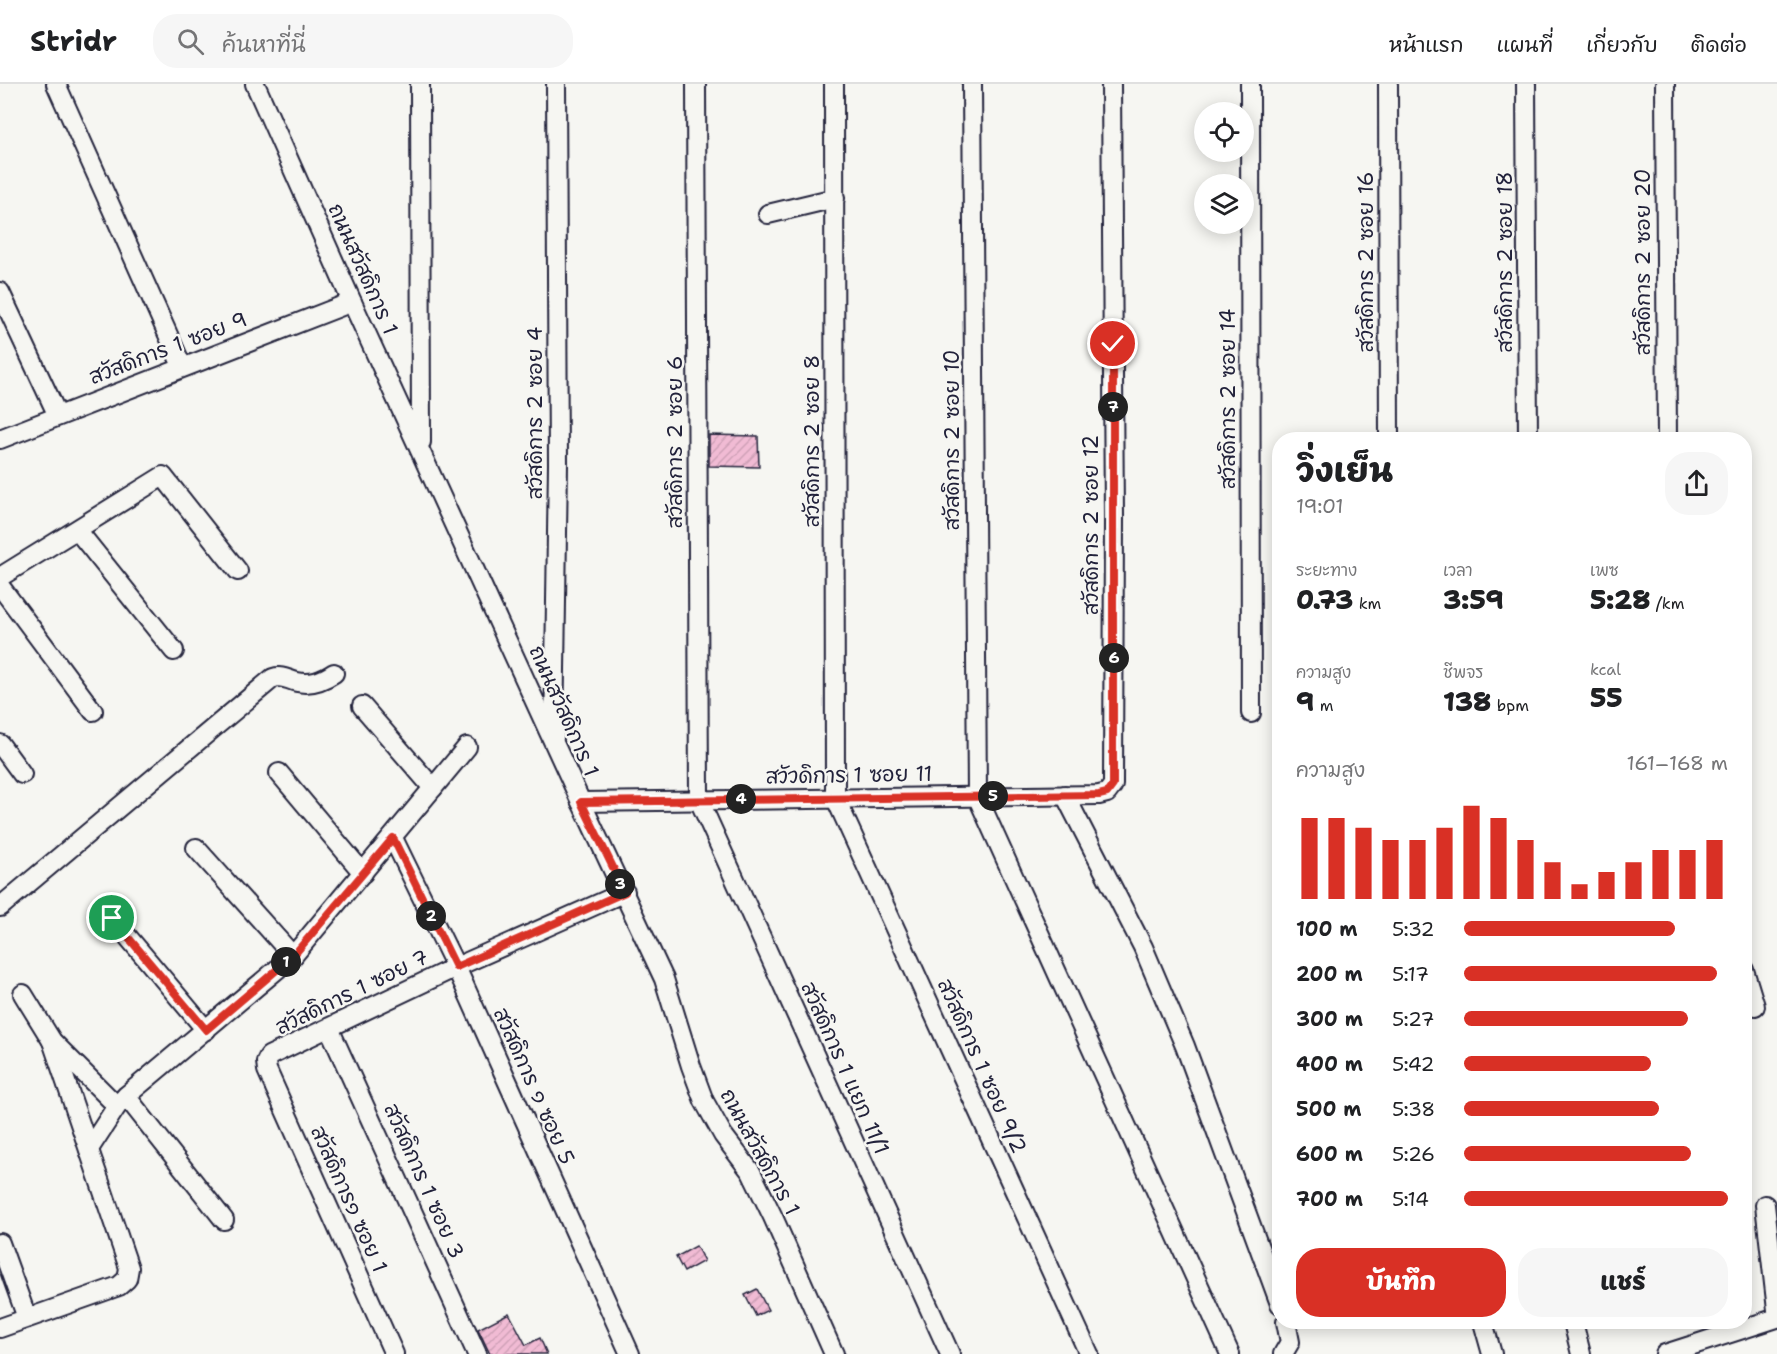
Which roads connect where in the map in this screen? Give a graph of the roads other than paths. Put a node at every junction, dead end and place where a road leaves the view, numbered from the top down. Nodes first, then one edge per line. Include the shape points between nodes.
1 (56, 84) edge
2 (255, 84) edge
3 (420, 84) edge
4 (556, 84) edge
5 (696, 84) edge
6 (834, 84) edge
7 (972, 84) edge
8 (1111, 84) edge
9 (1250, 84) edge
10 (1388, 84) edge
11 (1526, 84) edge
12 (1665, 84) edge
13 (835, 198) junction
14 (768, 214) dead end
15 (0, 292) edge
16 (352, 302) junction
17 (182, 366) junction
18 (58, 416) junction
19 (1389, 432) edge
20 (1528, 432) edge
21 (1667, 432) edge
22 (0, 439) edge
23 (421, 450) junction
24 (77, 530) junction
25 (238, 571) dead end
26 (0, 578) edge
27 (0, 585) edge
28 (174, 651) dead end
29 (334, 673) dead end
30 (362, 706) dead end
31 (93, 711) dead end
32 (1251, 713) dead end
33 (554, 743) junction
34 (0, 744) edge
35 (467, 747) dead end
36 (279, 772) dead end
37 (22, 774) dead end
38 (1113, 785) joint
39 (433, 788) junction
40 (1065, 795) junction
41 (977, 796) junction
42 (835, 797) junction
43 (699, 800) junction
44 (581, 802) junction
45 (393, 838) junction
46 (196, 848) dead end
47 (363, 873) junction
48 (625, 892) junction
49 (0, 907) edge
50 (112, 918) dead end
51 (293, 956) junction
52 (456, 967) junction
53 (23, 994) dead end
54 (1752, 996) edge
55 (1755, 1006) dead end
56 (329, 1028) junction
57 (206, 1030) junction
58 (52, 1041) junction
59 (266, 1062) joint
60 (122, 1101) junction
61 (89, 1149) junction
62 (1765, 1205) dead end
63 (224, 1220) dead end
64 (0, 1243) edge
65 (1272, 1282) edge
66 (1777, 1310) edge
67 (27, 1318) junction
68 (1777, 1318) edge
69 (1752, 1327) edge
70 (0, 1328) edge
71 (1287, 1329) edge
72 (1485, 1329) edge
73 (1575, 1329) edge
74 (1746, 1329) edge
75 (1684, 1351) edge
76 (394, 1354) edge
77 (477, 1354) edge
78 (630, 1354) edge
79 (834, 1354) edge
80 (950, 1354) edge
81 (1089, 1354) edge
82 (1230, 1354) edge
83 (1283, 1354) edge
84 (1492, 1354) edge
85 (1581, 1354) edge
86 (1665, 1354) edge

1 - 17 street
2 - 16 street, ถนนสวัสดิการ 1
3 - 23 street
4 - 33 street, สวัสดิการ 2 ซอย 4 via 558,464
5 - 43 street, สวัสดิการ 2 ซอย 6
6 - 13 street, สวัสดิการ 2 ซอย 8
7 - 41 street, สวัสดิการ 2 ซอย 10
8 - 38 street, สวัสดิการ 2 ซอย 12
9 - 32 street, สวัสดิการ 2 ซอย 14
10 - 19 street, สวัสดิการ 2 ซอย 16
11 - 20 street, สวัสดิการ 2 ซอย 18
12 - 21 street, สวัสดิการ 2 ซอย 20
13 - 14 street
13 - 42 street, สวัสดิการ 2 ซอย 8
15 - 18 street
16 - 17 street, สวัสดิการ 1 ซอย 9
16 - 23 street, ถนนสวัสดิการ 1
17 - 18 street, สวัสดิการ 1 ซอย 9
18 - 22 street, สวัสดิการ 1 ซอย 9
23 - 33 street, ถนนสวัสดิการ 1
24 - 25 street via 163,476
24 - 26 street
24 - 28 street
27 - 31 street
29 - 49 street via 317,682 273,678
30 - 39 street
33 - 44 street, ถนนสวัสดิการ 1
34 - 37 street
35 - 39 street
36 - 47 street
38 - 40 street, สวัวดิการ 1 ซอย 11 via 1107,793
39 - 45 street
40 - 41 street, สวัวดิการ 1 ซอย 11
40 - 65 street via 1143,947 1185,1046
41 - 42 street, สวัวดิการ 1 ซอย 11
41 - 82 street
42 - 43 street, สวัวดิการ 1 ซอย 11
42 - 81 street, สวัสดิการ 1 ซอย 9/2
43 - 44 street, สวัวดิการ 1 ซอย 11
43 - 80 street, สวัสดิการ 1 แยก 11/1
44 - 48 street, ถนนสวัสดิการ 1
45 - 47 street
45 - 52 street, สวัสดิการ ๑ ซอย 5
46 - 51 street
47 - 51 street
48 - 52 street, สวัสดิการ 1 ซอย 7
48 - 79 street, ถนนสวัสดิการ 1 via 664,978 704,1101 751,1172
50 - 57 street
51 - 57 street
52 - 56 street, สวัสดิการ 1 ซอย 7
52 - 78 street, สวัสดิการ ๑ ซอย 5
53 - 58 street
54 - 55 street
56 - 59 street, สวัสดิการ 1 ซอย 7 via 269,1056
56 - 77 street, สวัสดิการ 1 ซอย 3
57 - 60 street
58 - 60 street
58 - 61 street
59 - 76 street, สวัสดิการ๑ ซอย 1
60 - 61 street
60 - 63 street
61 - 67 street via 129,1268 127,1279 119,1286
62 - 66 street
64 - 67 street
67 - 70 street
68 - 69 street
71 - 83 street via 1290,1342
72 - 84 street
73 - 85 street
74 - 75 street
75 - 86 street

